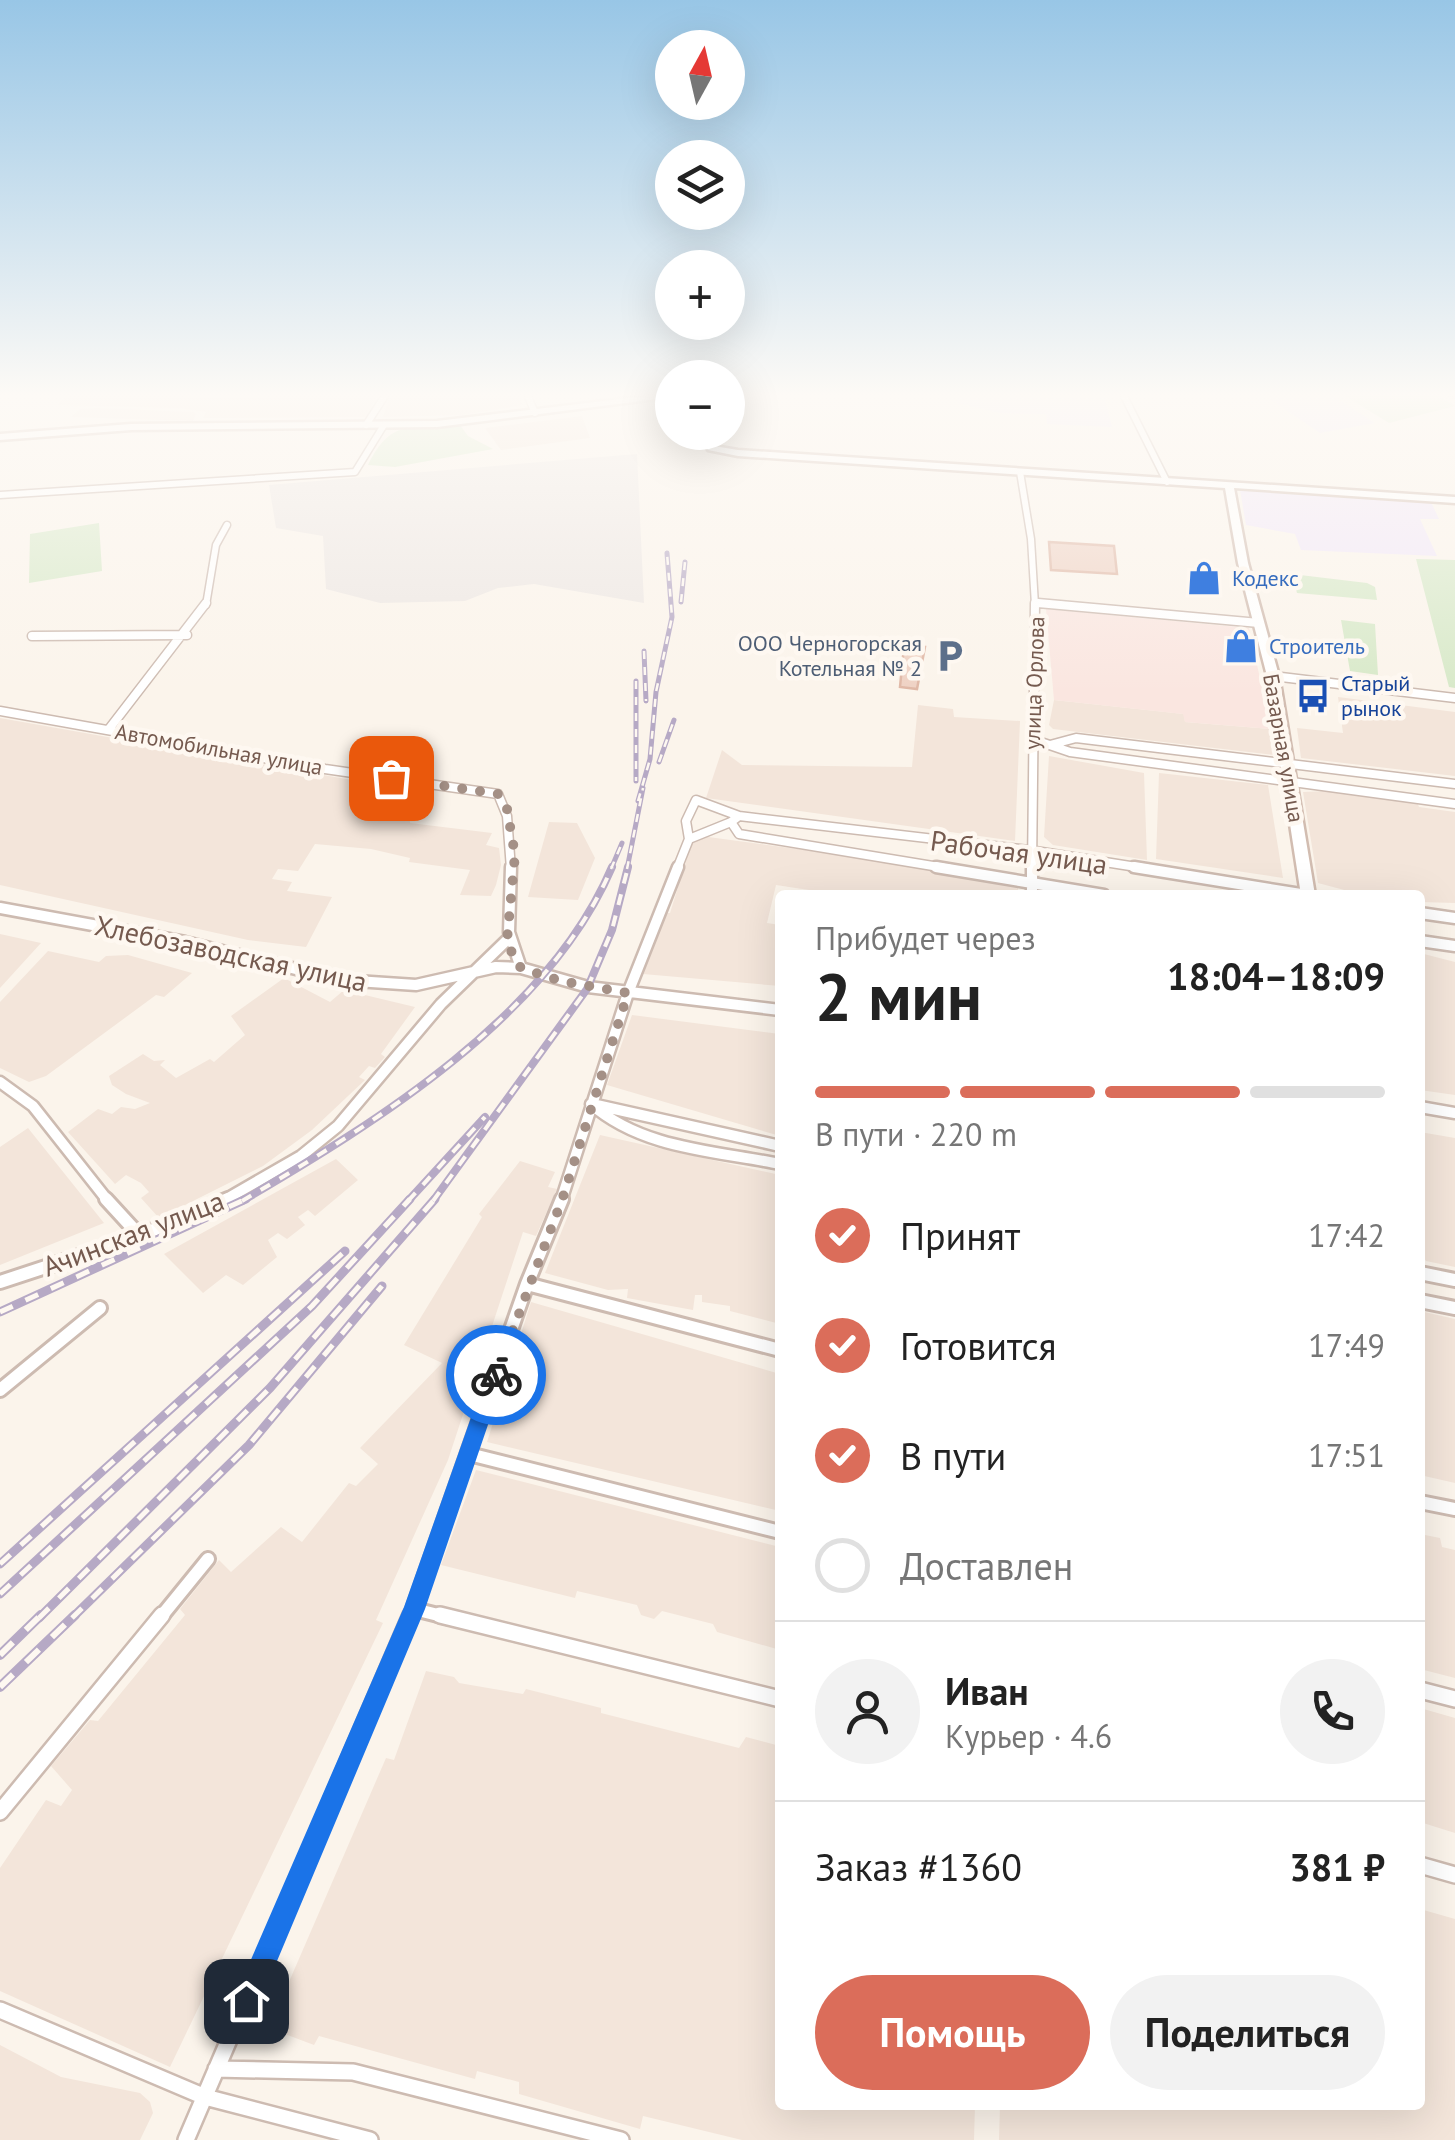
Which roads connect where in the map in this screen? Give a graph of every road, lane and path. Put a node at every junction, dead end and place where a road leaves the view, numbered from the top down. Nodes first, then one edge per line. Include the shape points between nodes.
1 (1025, 494) edge
2 (1230, 494) edge
3 (1356, 494) edge
4 (1455, 500) edge
5 (227, 525) dead end
6 (1038, 603) junction
7 (1259, 624) junction
8 (188, 635) junction
9 (32, 636) dead end
10 (1273, 676) junction
11 (1455, 698) edge
12 (0, 711) edge
13 (109, 729) junction
14 (1032, 739) junction
15 (1046, 746) junction
16 (1287, 763) junction
17 (1291, 782) junction
18 (1455, 784) edge
19 (698, 786) dead end
20 (696, 800) junction
21 (1455, 804) edge
22 (735, 819) junction
23 (689, 839) junction
24 (1029, 850) junction
25 (1033, 883) junction
26 (1032, 890) edge
27 (1074, 890) edge
28 (1277, 890) edge
29 (1307, 890) edge
30 (0, 908) edge
31 (1425, 913) edge
32 (1455, 918) edge
33 (507, 940) junction
34 (1425, 941) edge
35 (1455, 946) edge
36 (521, 968) junction
37 (476, 971) junction
38 (628, 993) junction
39 (775, 1009) edge
40 (0, 1082) edge
41 (592, 1104) junction
42 (1425, 1108) edge
43 (1455, 1114) edge
44 (775, 1145) edge
45 (775, 1163) edge
46 (139, 1236) junction
47 (1425, 1274) edge
48 (1455, 1280) edge
49 (0, 1282) edge
50 (527, 1284) junction
51 (1425, 1301) edge
52 (100, 1308) dead end
53 (1455, 1308) edge
54 (775, 1349) edge
55 (0, 1390) edge
56 (469, 1454) junction
57 (1425, 1503) edge
58 (1455, 1509) edge
59 (775, 1531) edge
60 (208, 1560) dead end
61 (414, 1609) junction
62 (1425, 1691) edge
63 (775, 1698) edge
64 (1455, 1699) edge
65 (0, 1812) edge
66 (1425, 1866) edge
67 (1455, 1875) edge
68 (0, 2010) edge
69 (216, 2069) junction
70 (204, 2097) junction
71 (186, 2140) edge
72 (370, 2140) edge
73 (622, 2140) edge

1 - 6 street, улица Орлова
2 - 7 main road, Базарная улица
3 - 4 main road
5 - 8 street via 216,546 205,610
6 - 7 street
6 - 14 street, улица Орлова
7 - 10 main road, Базарная улица
8 - 9 street
8 - 13 street
10 - 11 street
10 - 16 main road, Базарная улица
12 - 13 street, Автомобильная улица
13 - 33 street, Автомобильная улица via 498,794 515,855
14 - 15 street
14 - 24 street, улица Орлова
15 - 16 street via 1076,738
15 - 17 street
16 - 17 main road, Базарная улица
16 - 18 street
17 - 21 street
17 - 29 main road, Базарная улица
19 - 20 street
20 - 22 street
20 - 23 street via 686,820
22 - 23 street, Рабочая улица
22 - 24 street, Рабочая улица
22 - 25 street, Рабочая улица via 738,834
23 - 38 street
24 - 25 street, улица Орлова
24 - 28 street, Рабочая улица
25 - 26 street, улица Орлова
25 - 27 street, Рабочая улица
30 - 37 street, Хлебозаводская улица via 341,980 416,985
31 - 32 street
33 - 36 street
33 - 37 street, Ачинская улица
34 - 35 street
36 - 37 street, Хлебозаводская улица
36 - 38 street, Хлебозаводская улица
37 - 46 street, Ачинская улица via 338,1126 267,1178
38 - 39 street, Хлебозаводская улица
38 - 41 street
40 - 46 street via 25,1094 48,1119 70,1157
41 - 44 street
41 - 45 street via 606,1121 634,1132
41 - 50 street
42 - 43 street
46 - 49 street, Ачинская улица
47 - 48 street
50 - 54 street
50 - 56 street
51 - 53 street
52 - 55 street
56 - 59 street
56 - 61 street
57 - 58 street
60 - 65 street
61 - 63 street
61 - 69 street
62 - 64 street
66 - 67 street
68 - 70 street
69 - 70 street
69 - 73 street via 353,2072
70 - 71 street
70 - 72 street

